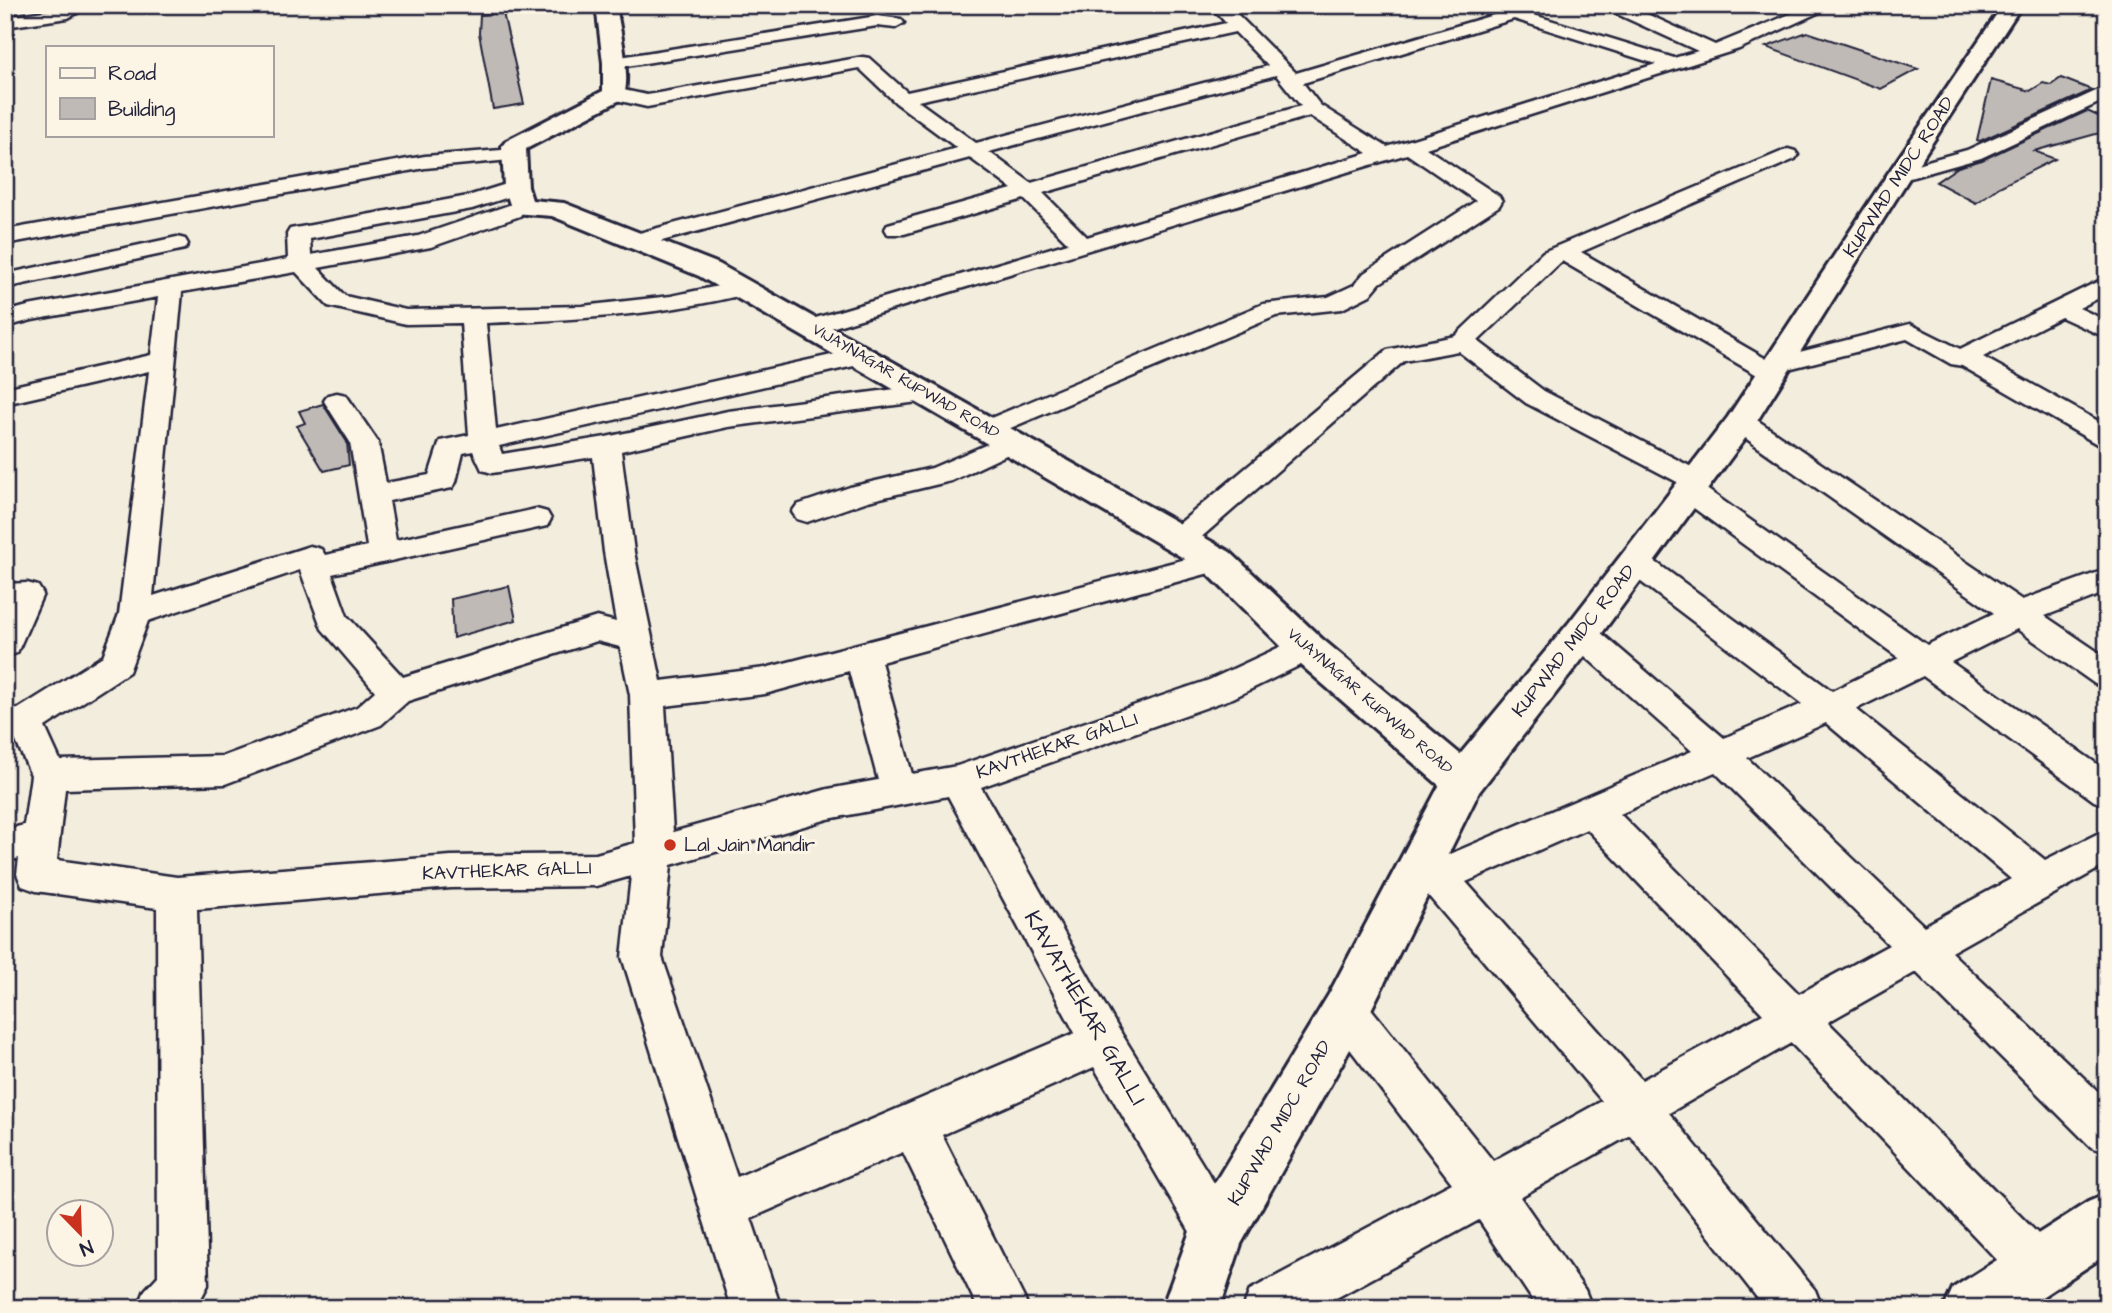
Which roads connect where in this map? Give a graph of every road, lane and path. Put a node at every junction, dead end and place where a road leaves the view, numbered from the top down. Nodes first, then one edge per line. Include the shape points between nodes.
1 (83, 5) edge
2 (607, 5) edge
3 (1218, 5) edge
4 (1496, 5) edge
5 (1827, 5) edge
6 (2013, 5) edge
7 (1621, 9) dead end
8 (1514, 14) junction
9 (5, 22) edge
10 (895, 23) dead end
11 (1238, 26) junction
12 (1713, 51) junction
13 (614, 63) junction
14 (1674, 64) junction
15 (1286, 74) junction
16 (2107, 92) edge
17 (614, 94) junction
18 (903, 99) junction
19 (1313, 109) junction
20 (1410, 147) junction
21 (972, 150) junction
22 (514, 155) junction
23 (1385, 155) junction
24 (1788, 155) dead end
25 (1899, 175) junction
26 (1028, 191) junction
27 (519, 198) junction
28 (897, 229) dead end
29 (5, 237) edge
30 (636, 241) junction
31 (177, 244) dead end
32 (1083, 245) junction
33 (1564, 253) junction
34 (300, 264) junction
35 (5, 281) edge
36 (2107, 284) edge
37 (171, 287) junction
38 (742, 288) junction
39 (2061, 308) junction
40 (473, 316) junction
41 (5, 320) edge
42 (811, 327) junction
43 (2107, 331) edge
44 (1463, 342) junction
45 (863, 356) junction
46 (1964, 357) junction
47 (163, 360) junction
48 (1776, 368) junction
49 (926, 393) junction
50 (5, 396) edge
51 (337, 401) dead end
52 (1741, 422) junction
53 (1000, 436) junction
54 (2107, 438) edge
55 (483, 441) junction
56 (606, 446) junction
57 (1693, 486) junction
58 (373, 495) junction
59 (807, 512) dead end
60 (536, 519) dead end
61 (1180, 540) junction
62 (383, 553) junction
63 (1217, 561) junction
64 (1635, 562) junction
65 (314, 568) junction
66 (2107, 580) edge
67 (5, 595) edge
68 (135, 614) junction
69 (2019, 614) junction
70 (1581, 634) junction
71 (635, 639) junction
72 (5, 645) edge
73 (1307, 648) junction
74 (862, 655) junction
75 (1925, 660) junction
76 (2107, 675) edge
77 (396, 692) junction
78 (647, 695) junction
79 (1830, 707) junction
80 (15, 723) edge
81 (1719, 754) junction
82 (49, 775) junction
83 (958, 780) junction
84 (1463, 781) junction
85 (899, 791) junction
86 (2107, 791) edge
87 (1593, 811) junction
88 (23, 841) edge
89 (2107, 845) edge
90 (655, 853) junction
91 (1430, 869) junction
92 (2042, 881) junction
93 (177, 894) junction
94 (1920, 949) junction
95 (1346, 1010) junction
96 (1795, 1018) junction
97 (1102, 1042) junction
98 (1636, 1107) junction
99 (913, 1125) junction
100 (2107, 1131) edge
101 (1487, 1190) junction
102 (723, 1206) junction
103 (2107, 1221) edge
104 (1217, 1232) junction
105 (2037, 1267) junction
106 (163, 1308) edge
107 (756, 1308) edge
108 (1004, 1308) edge
109 (1191, 1308) edge
110 (1268, 1308) edge
111 (1567, 1308) edge
112 (1797, 1308) edge
113 (1973, 1308) edge

1 - 9 street via 62,14
2 - 13 main road
3 - 11 street
4 - 8 street
5 - 12 street
6 - 25 main road, KUPWAD MIDC ROAD
7 - 12 street
8 - 14 street
8 - 15 street
10 - 13 street via 877,21
11 - 15 street
11 - 18 street
12 - 14 street
13 - 17 main road
14 - 20 street
15 - 19 street
15 - 21 street
16 - 25 street via 1974,154
17 - 18 street via 647,102 863,62
17 - 22 main road via 514,146
18 - 21 street
19 - 23 street
19 - 26 street
20 - 23 street
20 - 53 street via 1491,201 1372,278 1362,290 1333,303 1272,309
21 - 26 street
21 - 30 street
22 - 27 main road
22 - 29 street via 425,162
23 - 32 street
24 - 33 street
25 - 48 main road, KUPWAD MIDC ROAD
26 - 28 street
26 - 32 street
27 - 30 main road, VIJAYNAGAR KUPWAD ROAD
27 - 34 street via 422,242
27 - 34 street via 293,225
30 - 38 main road, VIJAYNAGAR KUPWAD ROAD
31 - 35 street
32 - 42 street
33 - 44 street via 1551,257
33 - 48 street
34 - 37 street
34 - 40 street via 337,300 348,304 406,317
36 - 39 street
37 - 41 street
37 - 47 street
38 - 40 street via 671,303 582,313
38 - 42 main road, VIJAYNAGAR KUPWAD ROAD
39 - 43 street
39 - 46 street
40 - 55 street
42 - 45 main road, VIJAYNAGAR KUPWAD ROAD
44 - 57 street via 1535,397
44 - 61 street via 1396,355
45 - 49 main road, VIJAYNAGAR KUPWAD ROAD
45 - 55 street
46 - 48 street via 1960,359 1910,331
46 - 54 street
47 - 50 street
47 - 68 street
48 - 52 main road, KUPWAD MIDC ROAD
49 - 53 main road, VIJAYNAGAR KUPWAD ROAD
49 - 56 street via 728,419
51 - 58 street via 365,442
52 - 57 main road, KUPWAD MIDC ROAD
52 - 69 street
53 - 59 street via 941,475
53 - 61 main road, VIJAYNAGAR KUPWAD ROAD
55 - 56 street via 492,464
55 - 58 street via 450,447 442,482
56 - 71 street
57 - 64 main road, KUPWAD MIDC ROAD
57 - 75 street
58 - 62 street
60 - 62 street
61 - 63 main road, VIJAYNAGAR KUPWAD ROAD
62 - 65 street
63 - 73 main road, VIJAYNAGAR KUPWAD ROAD
63 - 74 street
64 - 70 main road, KUPWAD MIDC ROAD
64 - 79 street
65 - 68 street via 310,556
65 - 77 street via 333,621
66 - 69 street
67 - 72 street via 27,594
68 - 80 street via 117,663
69 - 75 street
69 - 76 street
70 - 81 street
70 - 84 main road, KUPWAD MIDC ROAD
71 - 77 street via 597,629
71 - 78 street
73 - 83 street, KAVTHEKAR GALLI via 1221,689
73 - 84 main road, VIJAYNAGAR KUPWAD ROAD
74 - 78 street via 765,681
74 - 85 street
75 - 79 street
75 - 86 street
77 - 82 street via 369,716 225,770
78 - 90 street
79 - 81 street
79 - 92 street
80 - 82 street
81 - 87 street
81 - 94 street
82 - 88 street
83 - 85 street, KAVTHEKAR GALLI
83 - 97 street, KAVATHEKAR GALLI
84 - 91 main road, KUPWAD MIDC ROAD
85 - 90 street, KAVTHEKAR GALLI via 828,804
87 - 91 street
87 - 96 street
88 - 93 street, KAVTHEKAR GALLI via 36,874
89 - 92 street
90 - 93 street, KAVTHEKAR GALLI via 596,870 451,872
90 - 102 street via 642,957
91 - 95 main road, KUPWAD MIDC ROAD
91 - 98 street
92 - 94 street
93 - 106 street via 183,1285
94 - 96 street
94 - 100 street
95 - 101 street
95 - 104 main road, KUPWAD MIDC ROAD
96 - 98 street
96 - 105 street
97 - 99 street
97 - 104 street, KAVATHEKAR GALLI
98 - 101 street
98 - 112 street
99 - 102 street
99 - 108 street
101 - 110 street
101 - 111 street
102 - 107 street
103 - 105 main road
104 - 109 main road, KUPWAD MIDC ROAD
105 - 113 main road

